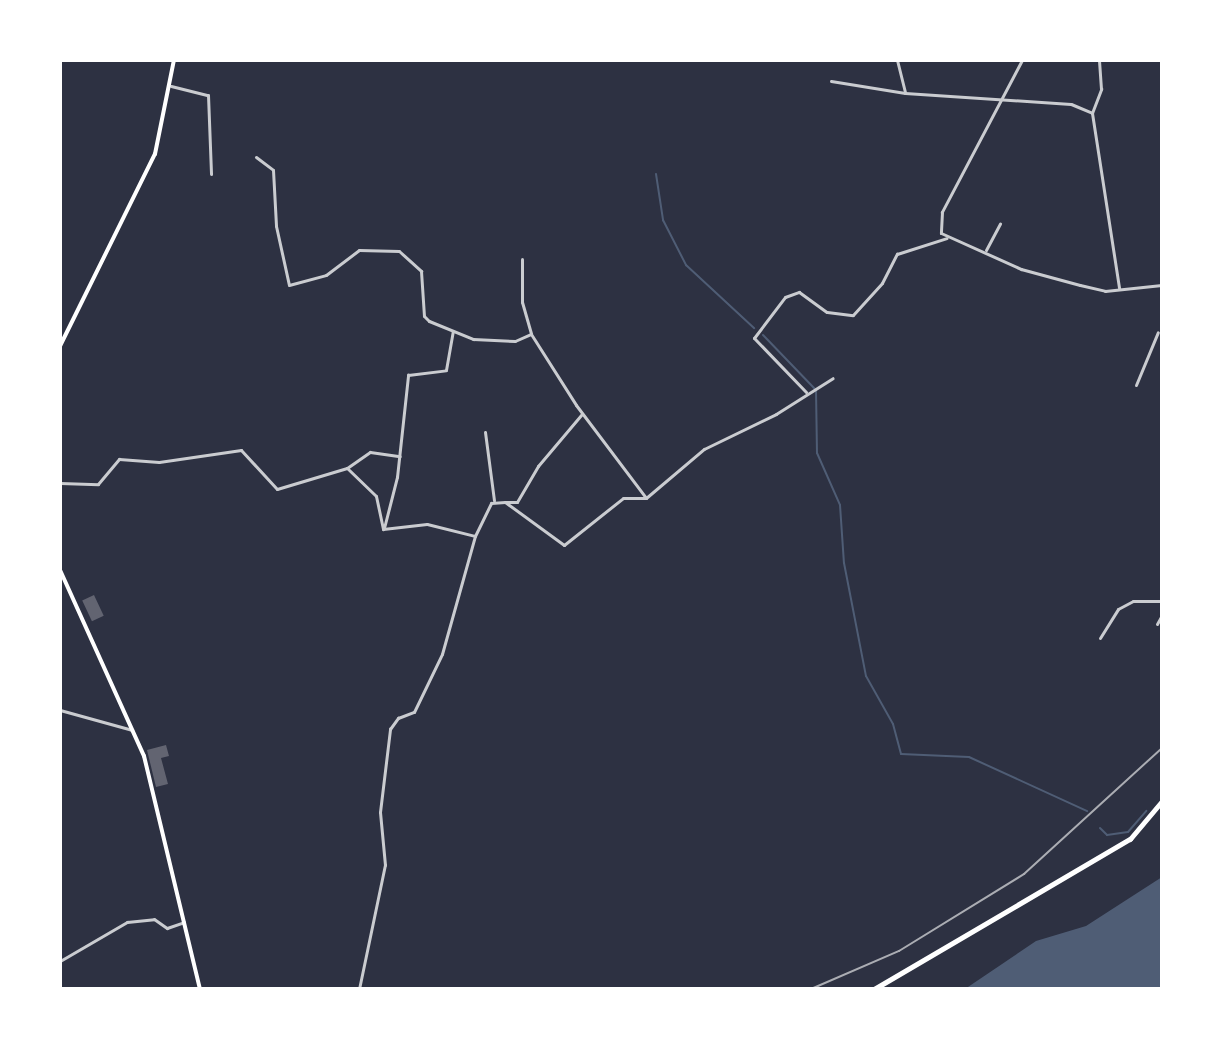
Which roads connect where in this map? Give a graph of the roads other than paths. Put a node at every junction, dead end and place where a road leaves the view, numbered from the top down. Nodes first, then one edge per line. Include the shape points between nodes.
1 (174, 60) edge
2 (897, 60) edge
3 (1022, 60) edge
4 (1099, 60) edge
5 (831, 81) dead end
6 (171, 86) junction
7 (905, 93) junction
8 (997, 99) junction
9 (1092, 113) junction
10 (256, 157) dead end
11 (211, 174) dead end
12 (1000, 224) dead end
13 (947, 238) junction
14 (986, 250) junction
15 (522, 259) dead end
16 (1162, 285) edge
17 (1119, 288) junction
18 (1162, 316) edge
19 (453, 332) junction
20 (1160, 333) edge
21 (531, 334) junction
22 (60, 346) edge
23 (833, 378) dead end
24 (1136, 385) dead end
25 (808, 391) junction
26 (582, 414) junction
27 (485, 432) dead end
28 (400, 456) junction
29 (347, 468) junction
30 (60, 483) edge
31 (646, 498) junction
32 (494, 500) junction
33 (505, 502) junction
34 (383, 529) junction
35 (475, 536) junction
36 (60, 570) edge
37 (1162, 601) edge
38 (1162, 615) edge
39 (1157, 624) dead end
40 (1100, 638) dead end
41 (60, 710) edge
42 (132, 730) junction
43 (1162, 801) edge
44 (184, 922) junction
45 (60, 961) edge
46 (200, 989) edge
47 (359, 989) edge
48 (874, 989) edge

1 - 6 main road
2 - 7 street
3 - 8 street
4 - 9 street via 1101,89
5 - 7 street
6 - 11 street via 208,95
6 - 22 main road via 155,154
7 - 8 street
8 - 9 street via 1071,104
8 - 13 street via 939,218
9 - 17 street
10 - 19 street via 273,170 276,226 289,285 326,275 359,250 399,251 421,271 424,316
12 - 14 street
13 - 14 street
13 - 25 street via 897,254 882,283 853,315 827,312 799,292 785,297 754,338
14 - 17 street via 1046,276 1105,291
15 - 21 street via 522,302
16 - 17 street
18 - 20 street
19 - 21 street via 491,342
19 - 28 street via 446,370 408,375
20 - 24 street
21 - 26 street
23 - 25 street
25 - 31 street via 776,414 704,449
26 - 31 street
26 - 33 street via 538,466 517,502
27 - 32 street
28 - 29 street via 370,452
28 - 34 street
29 - 30 street via 277,489 241,450 159,462 119,459 98,484
29 - 34 street via 376,496
31 - 33 street via 623,498 564,545
32 - 33 street
32 - 35 street
34 - 35 street via 427,524
35 - 47 street via 442,654 414,712 398,718 390,729 380,812 385,865
36 - 42 main road
37 - 40 street via 1133,601 1118,609
38 - 39 street
41 - 42 street
42 - 44 main road via 144,756
43 - 48 main road via 1130,839
44 - 45 street via 167,928 154,919 127,922
44 - 46 main road

